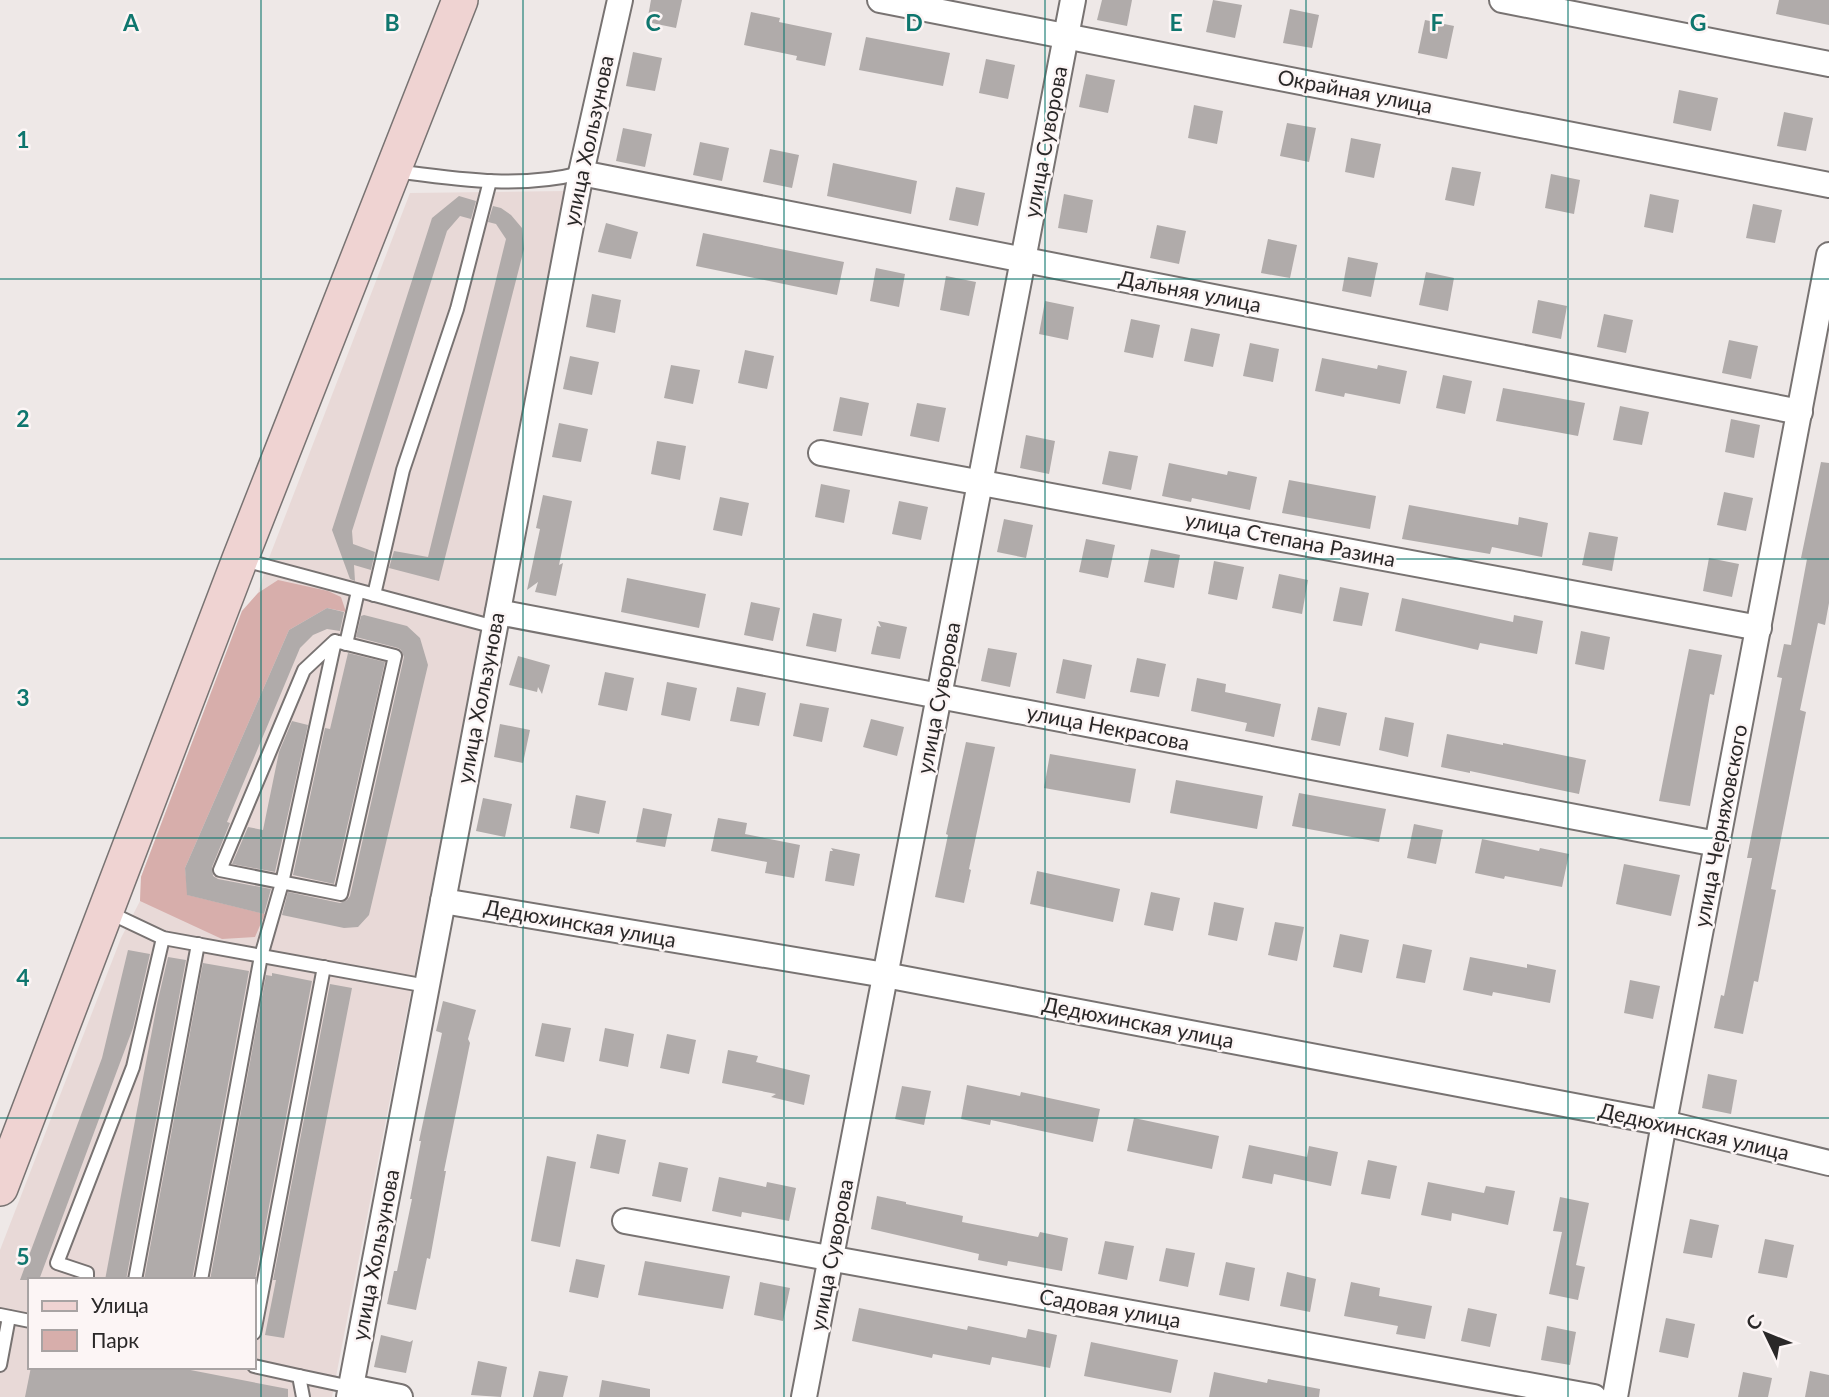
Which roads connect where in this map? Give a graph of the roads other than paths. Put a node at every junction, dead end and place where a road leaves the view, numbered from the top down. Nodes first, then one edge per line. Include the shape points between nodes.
1 (460, 0) edge
2 (620, 0) edge
3 (880, 0) edge
4 (1073, 0) edge
5 (1502, 0) edge
6 (1067, 35) junction
7 (1829, 64) edge
8 (392, 171) junction
9 (580, 173) junction
10 (489, 181) junction
11 (1829, 185) edge
12 (1829, 255) edge
13 (1024, 259) junction
14 (1800, 412) junction
15 (821, 453) dead end
16 (980, 483) junction
17 (240, 559) junction
18 (358, 591) junction
19 (374, 595) junction
20 (496, 620) junction
21 (1759, 628) junction
22 (340, 643) junction
23 (939, 696) junction
24 (1717, 844) junction
25 (282, 883) junction
26 (443, 901) junction
27 (104, 910) junction
28 (163, 938) junction
29 (198, 944) junction
30 (261, 956) junction
31 (324, 967) junction
32 (886, 975) junction
33 (427, 986) junction
34 (1664, 1123) junction
35 (1829, 1163) edge
36 (0, 1188) edge
37 (625, 1221) dead end
38 (831, 1258) junction
39 (87, 1278) edge
40 (135, 1278) edge
41 (201, 1278) edge
42 (4, 1316) edge
43 (28, 1321) edge
44 (256, 1323) edge
45 (0, 1366) edge
46 (256, 1366) edge
47 (299, 1376) junction
48 (350, 1392) edge
49 (303, 1397) edge
50 (400, 1397) edge
51 (804, 1397) edge
52 (1594, 1397) edge
53 (1615, 1397) edge

1 - 8 main road
2 - 9 street, улица Хользунова
3 - 6 street, Окрайная улица
4 - 6 street, улица Суворова
5 - 7 street
6 - 11 street, Окрайная улица
6 - 13 street, улица Суворова
8 - 10 lane
8 - 17 main road
9 - 10 lane via 552,180
9 - 13 street, Дальняя улица
9 - 20 street, улица Хользунова
10 - 19 lane via 457,309 403,470
12 - 14 street, улица Черняховского
13 - 14 street, Дальняя улица
13 - 16 street, улица Суворова
14 - 21 street, улица Черняховского
15 - 16 street, улица Степана Разина
16 - 21 street, улица Степана Разина
16 - 23 street, улица Суворова
17 - 18 lane
17 - 27 main road
18 - 19 lane
18 - 22 lane
19 - 20 lane
20 - 23 street, улица Некрасова
20 - 26 street, улица Хользунова
21 - 24 street, улица Черняховского
22 - 25 lane
22 - 25 lane via 304,670 220,870
22 - 25 lane via 396,656 341,894
23 - 24 street, улица Некрасова
23 - 32 street, улица Суворова
24 - 34 street, улица Черняховского
25 - 30 lane
26 - 32 street, Дедюхинская улица
26 - 33 street, улица Хользунова
27 - 28 lane
27 - 36 main road
28 - 29 lane
28 - 39 lane via 133,1067 57,1263 88,1273
29 - 30 lane
29 - 40 lane
30 - 31 lane
30 - 41 lane
31 - 33 lane
31 - 44 lane
32 - 34 street, Дедюхинская улица
32 - 38 street, улица Суворова
33 - 48 street, улица Хользунова
34 - 35 street, Дедюхинская улица
34 - 53 street, улица Черняховского
37 - 38 street, Садовая улица
38 - 51 street, улица Суворова
38 - 52 street, Садовая улица
42 - 43 lane
42 - 45 lane
46 - 47 lane
47 - 48 lane
47 - 49 lane
48 - 50 street

